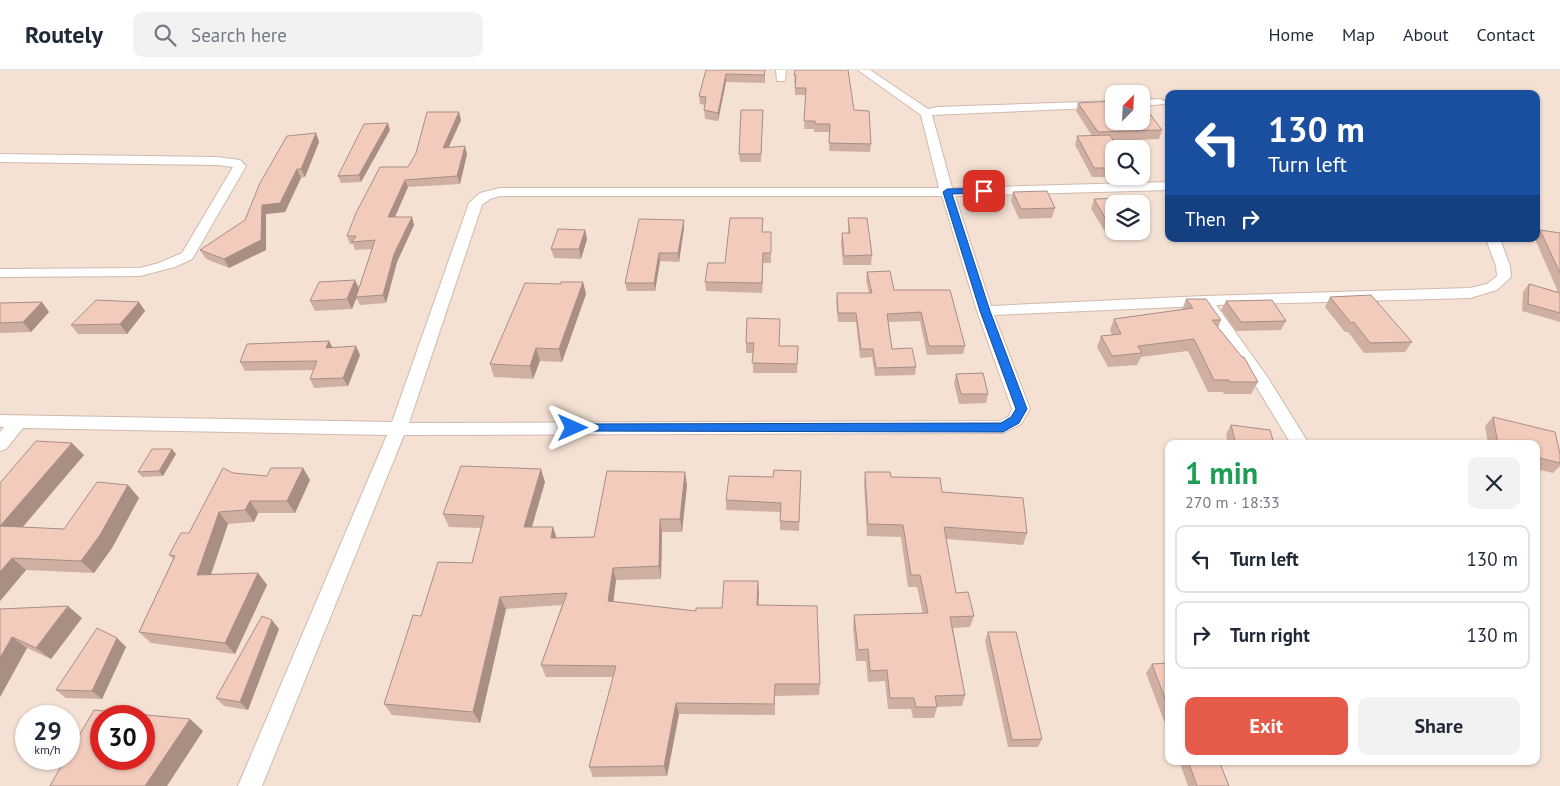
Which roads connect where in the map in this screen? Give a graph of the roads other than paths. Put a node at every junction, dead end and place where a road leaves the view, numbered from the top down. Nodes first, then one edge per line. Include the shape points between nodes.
1 (863, 70) edge
2 (1160, 102) dead end
3 (1150, 103) edge
4 (1105, 104) edge
5 (926, 113) junction
6 (0, 158) edge
7 (1165, 186) edge
8 (947, 192) junction
9 (1494, 242) edge
10 (0, 273) edge
11 (1204, 301) junction
12 (985, 311) junction
13 (0, 421) edge
14 (18, 422) junction
15 (398, 429) junction
16 (1298, 440) edge
17 (0, 444) edge
18 (250, 786) edge

1 - 5 street
2 - 3 street
4 - 5 street
5 - 8 street
6 - 10 street via 217,161 240,166 187,256 175,263 140,272
7 - 8 street
8 - 12 street
8 - 15 street via 500,192 485,196 476,204
9 - 11 street via 1504,277 1492,287 1470,293
11 - 12 street
11 - 16 street via 1262,382
12 - 15 street via 1021,409 1015,420 1003,427
13 - 14 street
14 - 15 street
14 - 17 street
15 - 18 street

